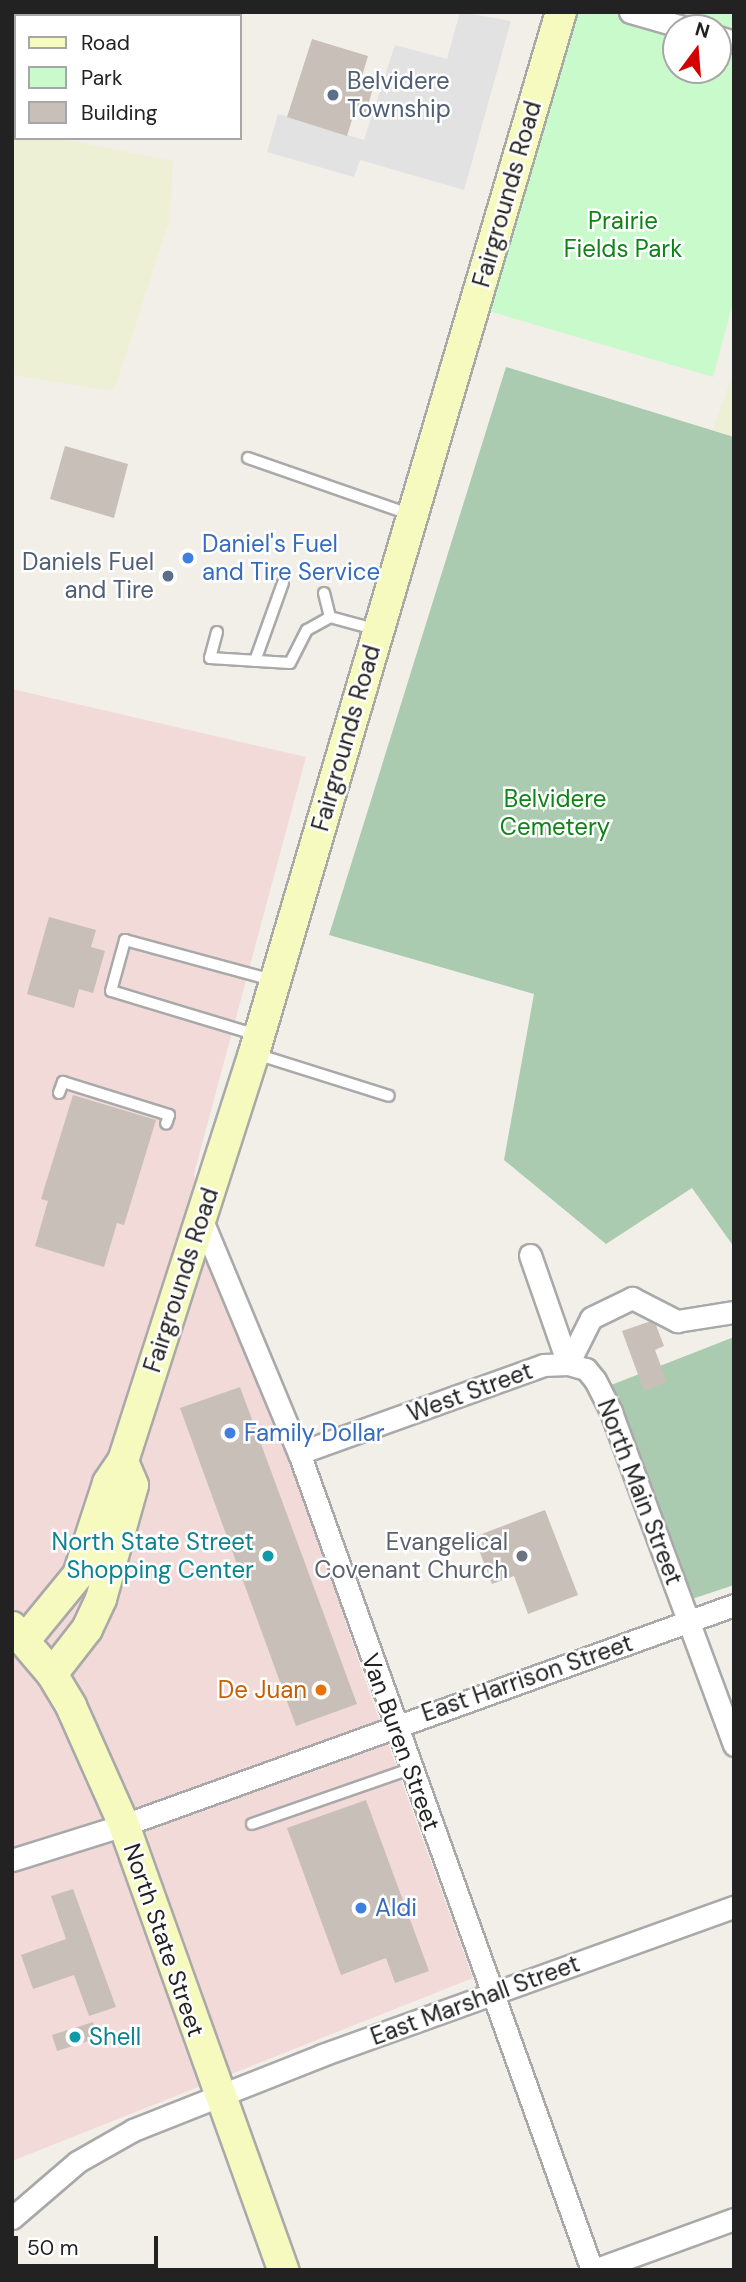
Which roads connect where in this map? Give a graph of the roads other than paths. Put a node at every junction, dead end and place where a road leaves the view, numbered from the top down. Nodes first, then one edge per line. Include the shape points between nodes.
1 (561, 12) edge
2 (630, 12) edge
3 (662, 21) edge
4 (248, 458) dead end
5 (409, 514) junction
6 (282, 583) dead end
7 (324, 593) dead end
8 (330, 617) junction
9 (377, 630) junction
10 (217, 632) dead end
11 (255, 661) junction
12 (275, 981) junction
13 (256, 1044) junction
14 (59, 1093) dead end
15 (389, 1096) dead end
16 (166, 1124) dead end
17 (201, 1218) junction
18 (530, 1255) dead end
19 (734, 1312) edge
20 (568, 1364) junction
21 (299, 1453) junction
22 (123, 1461) junction
23 (734, 1605) edge
24 (690, 1621) junction
25 (18, 1634) edge
26 (52, 1674) junction
27 (395, 1725) junction
28 (734, 1745) edge
29 (413, 1768) junction
30 (124, 1825) junction
31 (253, 1825) dead end
32 (12, 1860) edge
33 (734, 1907) edge
34 (491, 1993) junction
35 (219, 2100) junction
36 (12, 2218) edge
37 (734, 2219) edge
38 (283, 2270) edge
39 (593, 2270) edge

1 - 5 main road, Fairgrounds Road
2 - 3 street
4 - 5 lane
5 - 9 main road, Fairgrounds Road
6 - 11 lane
7 - 8 lane
8 - 9 lane
8 - 11 lane via 307,630 290,663
9 - 12 main road, Fairgrounds Road
10 - 11 lane via 209,658
12 - 13 main road, Fairgrounds Road
12 - 13 lane via 125,940 111,992
13 - 15 lane
13 - 17 main road, Fairgrounds Road
14 - 16 lane via 63,1082 169,1115
17 - 21 street, Van Buren Street
17 - 22 main road, Fairgrounds Road
18 - 20 street
19 - 20 street, West Street via 677,1321 632,1298 591,1318
20 - 21 street, West Street via 543,1365
20 - 24 street, North Main Street via 586,1369 595,1380
21 - 27 street, Van Buren Street
22 - 25 main road, Fairgrounds Road via 108,1483 78,1575
22 - 26 main road via 133,1485 102,1599 87,1629
23 - 24 street, East Harrison Street
24 - 27 street, East Harrison Street
24 - 28 street, North Main Street
25 - 26 main road, North State Street
26 - 30 main road, North State Street via 82,1726
27 - 29 street, Van Buren Street
27 - 30 street, East Harrison Street
29 - 31 lane
29 - 34 street, Van Buren Street
30 - 32 street, East Harrison Street
30 - 35 main road, North State Street
33 - 34 street, East Marshall Street
34 - 35 street, East Marshall Street via 322,2055
34 - 39 street, Van Buren Street
35 - 36 street, East Marshall Street via 133,2130 77,2162
35 - 38 main road, North State Street
37 - 39 street

